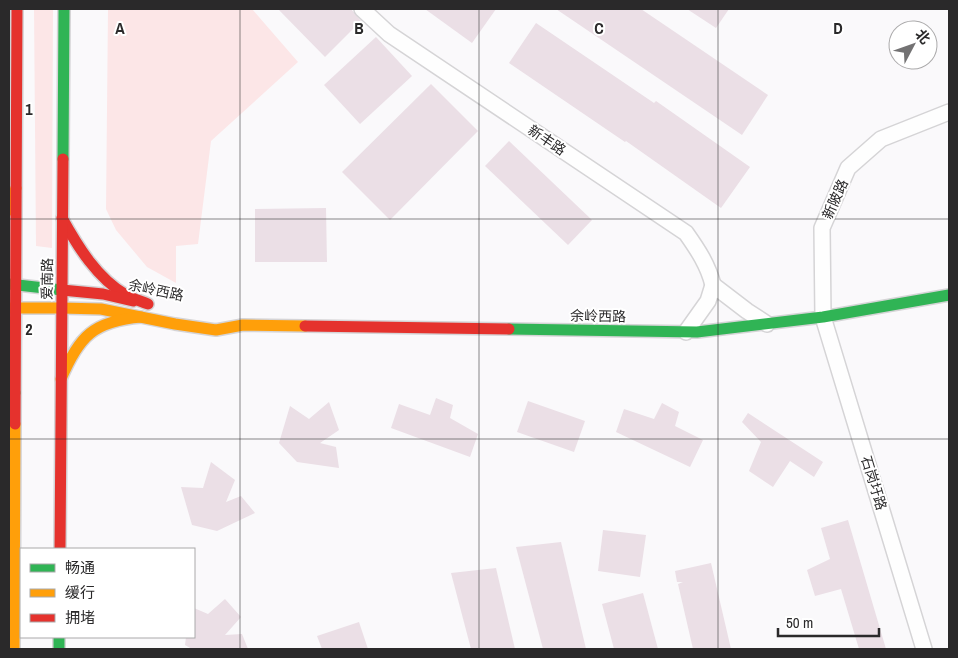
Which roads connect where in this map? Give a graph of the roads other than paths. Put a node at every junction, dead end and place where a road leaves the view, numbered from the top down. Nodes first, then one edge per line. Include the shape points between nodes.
1 (17, 9) edge
2 (64, 9) edge
3 (362, 9) edge
4 (949, 112) edge
5 (16, 188) junction
6 (9, 210) edge
7 (62, 218) junction
8 (12, 285) edge
9 (713, 285) junction
10 (62, 290) junction
11 (949, 295) edge
12 (12, 308) edge
13 (62, 308) junction
14 (823, 317) junction
15 (141, 318) junction
16 (221, 318) dead end
17 (767, 324) junction
18 (243, 325) junction
19 (686, 332) junction
20 (9, 363) edge
21 (61, 379) junction
22 (15, 393) junction
23 (60, 548) edge
24 (14, 649) edge
25 (924, 649) edge

1 - 5 main road
2 - 7 main road, 爱南路
3 - 9 street, 新丰路 via 389,34 686,233 710,270
4 - 14 street, 新陂路 via 881,140 848,168 822,228
5 - 6 main road
5 - 8 main road
7 - 10 main road, 爱南路
7 - 10 main road, 余岭西路 via 96,269 127,295 152,305 102,294
8 - 10 main road, 余岭西路
8 - 12 main road
9 - 17 street
9 - 19 street via 708,300
10 - 13 main road, 爱南路
11 - 14 main road, 余岭西路
12 - 13 main road, 余岭西路
12 - 22 main road
13 - 15 main road, 余岭西路 via 101,309
13 - 21 main road, 爱南路
14 - 17 main road, 余岭西路
14 - 25 street, 石岗圩路
15 - 18 main road, 余岭西路 via 216,330
15 - 21 main road via 106,322 91,332 69,359
16 - 18 main road, 余岭西路
17 - 19 main road, 余岭西路
18 - 19 main road, 余岭西路
20 - 22 main road
21 - 23 main road, 爱南路
22 - 24 main road

